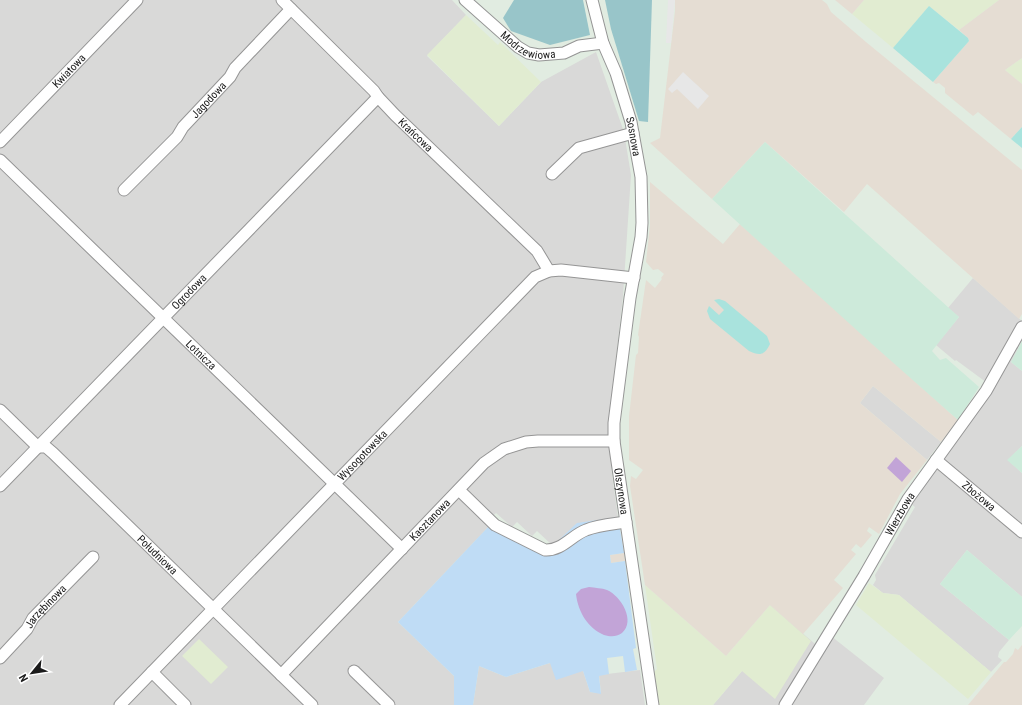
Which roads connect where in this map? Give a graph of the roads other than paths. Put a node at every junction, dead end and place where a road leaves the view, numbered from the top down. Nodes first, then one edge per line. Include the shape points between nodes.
1 (137, 0) edge
2 (282, 0) edge
3 (465, 0) edge
4 (592, 0) edge
5 (292, 9) junction
6 (603, 43) junction
7 (378, 97) junction
8 (633, 133) junction
9 (0, 142) edge
10 (0, 160) edge
11 (552, 174) dead end
12 (124, 190) dead end
13 (549, 271) junction
14 (634, 278) junction
15 (163, 318) junction
16 (1022, 327) edge
17 (0, 410) edge
18 (614, 442) junction
19 (38, 447) junction
20 (936, 460) junction
21 (334, 484) junction
22 (0, 486) edge
23 (459, 490) junction
24 (626, 522) junction
25 (1022, 532) edge
26 (402, 549) junction
27 (93, 556) dead end
28 (212, 609) junction
29 (0, 658) edge
30 (354, 671) dead end
31 (152, 672) junction
32 (281, 675) junction
33 (120, 705) edge
34 (185, 705) edge
35 (312, 705) edge
36 (388, 705) edge
37 (653, 705) edge
38 (785, 705) edge

1 - 9 street, Kwiatowa
2 - 5 street, Krańcowa
3 - 6 street, Modrzewiowa via 528,53 564,53 579,46
4 - 6 street, Sosnowa
5 - 7 street, Krańcowa
5 - 12 street, Jagodowa via 235,68 230,78 183,127 177,137
6 - 8 street, Sosnowa via 616,74
7 - 13 street, Krańcowa via 537,252
7 - 15 street, Ogrodowa
8 - 11 street via 578,148
8 - 14 street, Sosnowa via 641,177 642,223
10 - 15 street, Lotnicza
13 - 14 street, Wysogotowska via 574,271
13 - 21 street, Wysogotowska via 535,277 523,288
14 - 18 street, Olszynowa via 614,423
15 - 19 street, Ogrodowa
15 - 21 street, Lotnicza
16 - 20 street, Wierzbowa via 986,391
17 - 19 street, Południowa
18 - 23 street, Kasztanowa via 526,442 504,449 484,463
18 - 24 street, Olszynowa
19 - 22 street, Ogrodowa
19 - 28 street, Południowa via 46,447
20 - 25 street, Zbożowa
20 - 38 street, Wierzbowa via 908,499
21 - 26 street, Lotnicza
21 - 28 street, Wysogotowska
23 - 24 street via 496,524 545,550 559,548 588,529
23 - 26 street, Kasztanowa
24 - 37 street, Olszynowa
26 - 32 street, Kasztanowa
27 - 29 street, Jarzębinowa via 33,618 27,629
28 - 31 street, Wysogotowska
28 - 32 street, Południowa
30 - 36 street
31 - 33 street, Wysogotowska
31 - 34 street
32 - 35 street, Południowa

